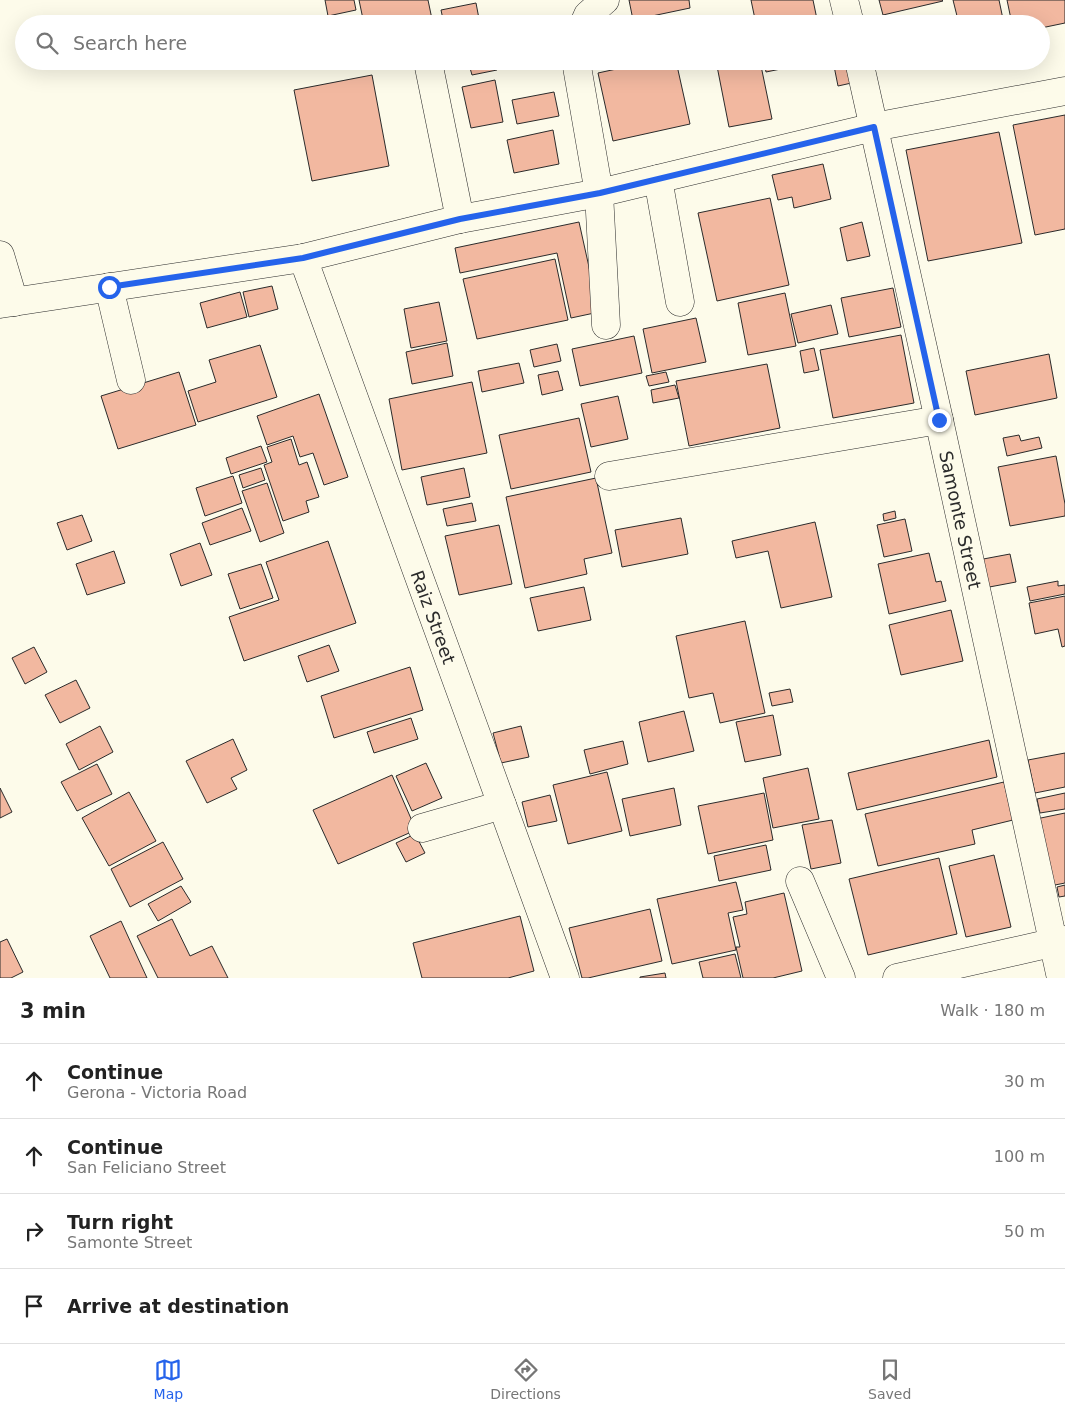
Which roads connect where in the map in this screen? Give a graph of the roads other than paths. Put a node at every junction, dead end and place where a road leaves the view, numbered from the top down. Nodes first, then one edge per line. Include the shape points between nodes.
1 (605, 0) edge
2 (844, 0) edge
3 (588, 15) edge
4 (848, 15) edge
5 (429, 70) edge
6 (578, 70) edge
7 (860, 70) edge
8 (1065, 91) edge
9 (874, 127) junction
10 (658, 179) junction
11 (600, 193) junction
12 (460, 219) junction
13 (0, 256) edge
14 (303, 258) junction
15 (109, 287) junction
16 (680, 302) dead end
17 (7, 303) edge
18 (606, 325) dead end
19 (131, 380) dead end
20 (939, 420) junction
21 (609, 476) dead end
22 (502, 806) junction
23 (422, 828) dead end
24 (800, 881) dead end
25 (1059, 941) edge
26 (565, 978) edge
27 (841, 978) edge
28 (897, 978) edge
29 (1061, 978) edge

1 - 3 street
2 - 4 street
5 - 12 street
6 - 11 street
7 - 9 street, Samonte Street
8 - 9 street
9 - 10 street
9 - 20 street, Samonte Street
10 - 11 street
10 - 16 street
11 - 12 street
11 - 18 street
12 - 14 street
13 - 17 street
14 - 15 street
14 - 22 street, Raiz Street
15 - 17 street
15 - 19 street
20 - 21 street
20 - 25 street, Samonte Street
22 - 23 street
22 - 26 street, Raiz Street
24 - 27 street
25 - 28 street
25 - 29 street, Samonte Street

